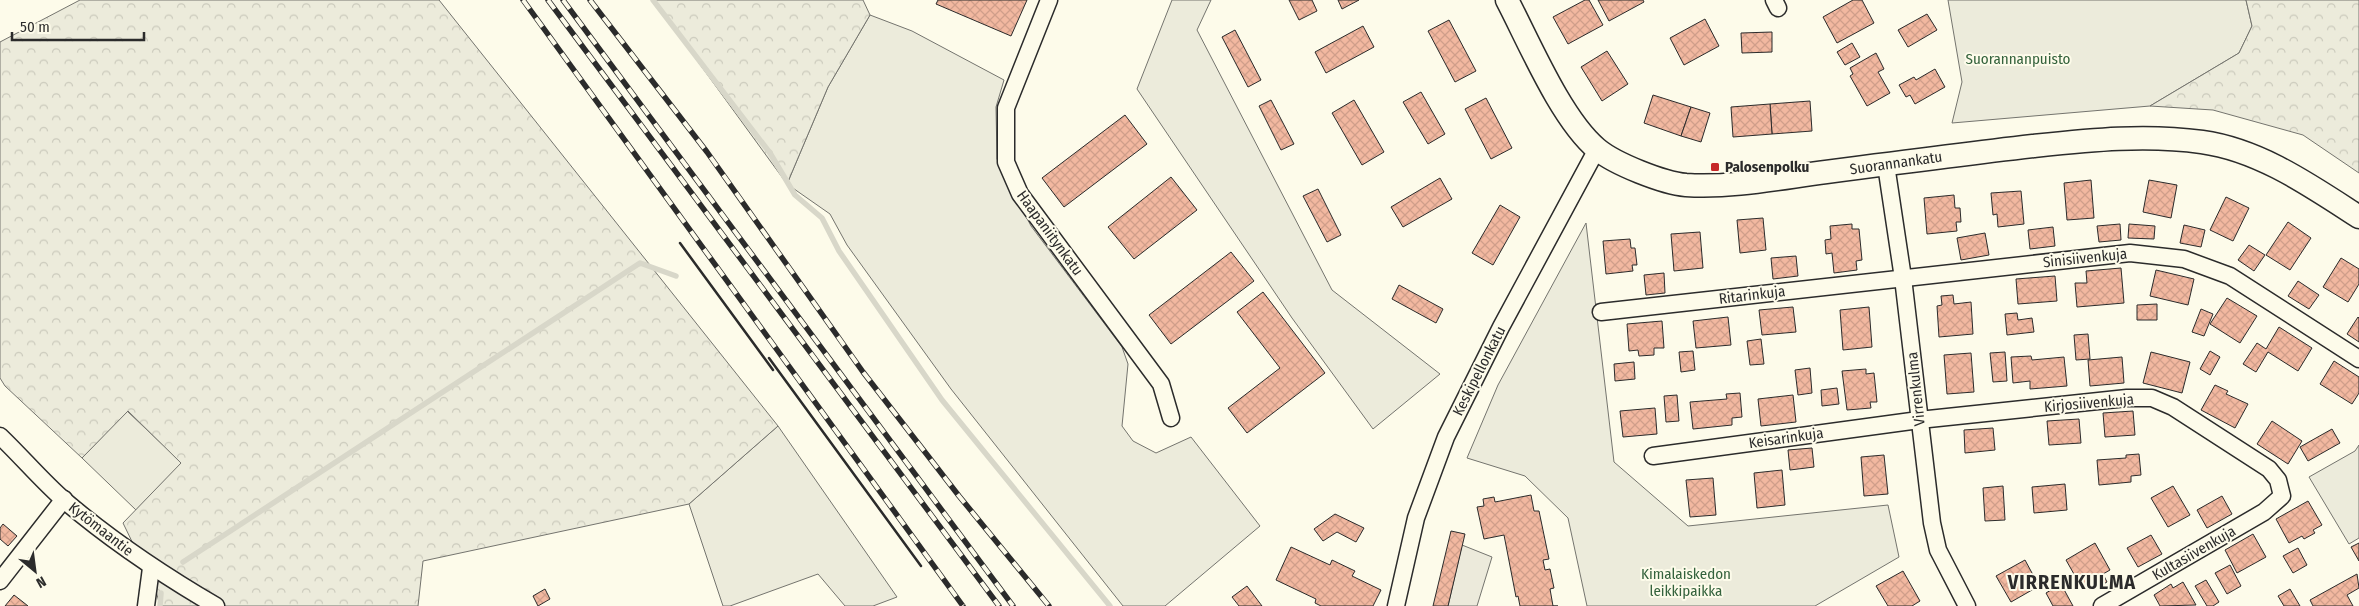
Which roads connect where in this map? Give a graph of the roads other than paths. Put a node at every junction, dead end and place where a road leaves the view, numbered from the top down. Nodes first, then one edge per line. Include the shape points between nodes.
1 (1049, 0) edge
2 (1507, 0) edge
3 (1598, 149) junction
4 (1886, 165) junction
5 (2359, 217) edge
6 (1903, 278) junction
7 (1601, 312) dead end
8 (2359, 359) edge
9 (1171, 418) dead end
10 (1919, 420) junction
11 (0, 436) edge
12 (1653, 456) dead end
13 (2282, 496) joint
14 (64, 499) junction
15 (151, 568) junction
16 (0, 581) edge
17 (146, 606) edge
18 (216, 606) edge
19 (1396, 606) edge
20 (1967, 606) edge
21 (2102, 606) edge

1 - 9 street, Haapaniitynkatu via 1006,108 1006,162 1020,194 1161,384
2 - 3 street, Suorannankatu via 1553,89 1575,123
3 - 4 street, Suorannankatu via 1643,174 1683,185 1724,186
3 - 19 street, Keskipellonkatu via 1501,327 1446,437 1416,518
4 - 5 street, Suorannankatu via 1938,156 2116,138 2205,143 2239,151 2298,178
4 - 6 street, Virrenkulma
6 - 7 street, Ritarinkuja
6 - 8 street, Sinisiivenkuja via 2130,253 2184,259 2230,276
6 - 10 street, Virrenkulma
10 - 12 street, Keisarinkuja
10 - 13 street, Kirjosiivenkuja via 2152,398 2173,407 2269,469 2278,480
10 - 20 street, Virrenkulma via 1938,550
11 - 14 street, Kytömaantie
13 - 21 street, Kultasiivenkuja via 2264,512
14 - 15 street, Kytömaantie
14 - 16 street
15 - 17 street
15 - 18 street, Kytömaantie

